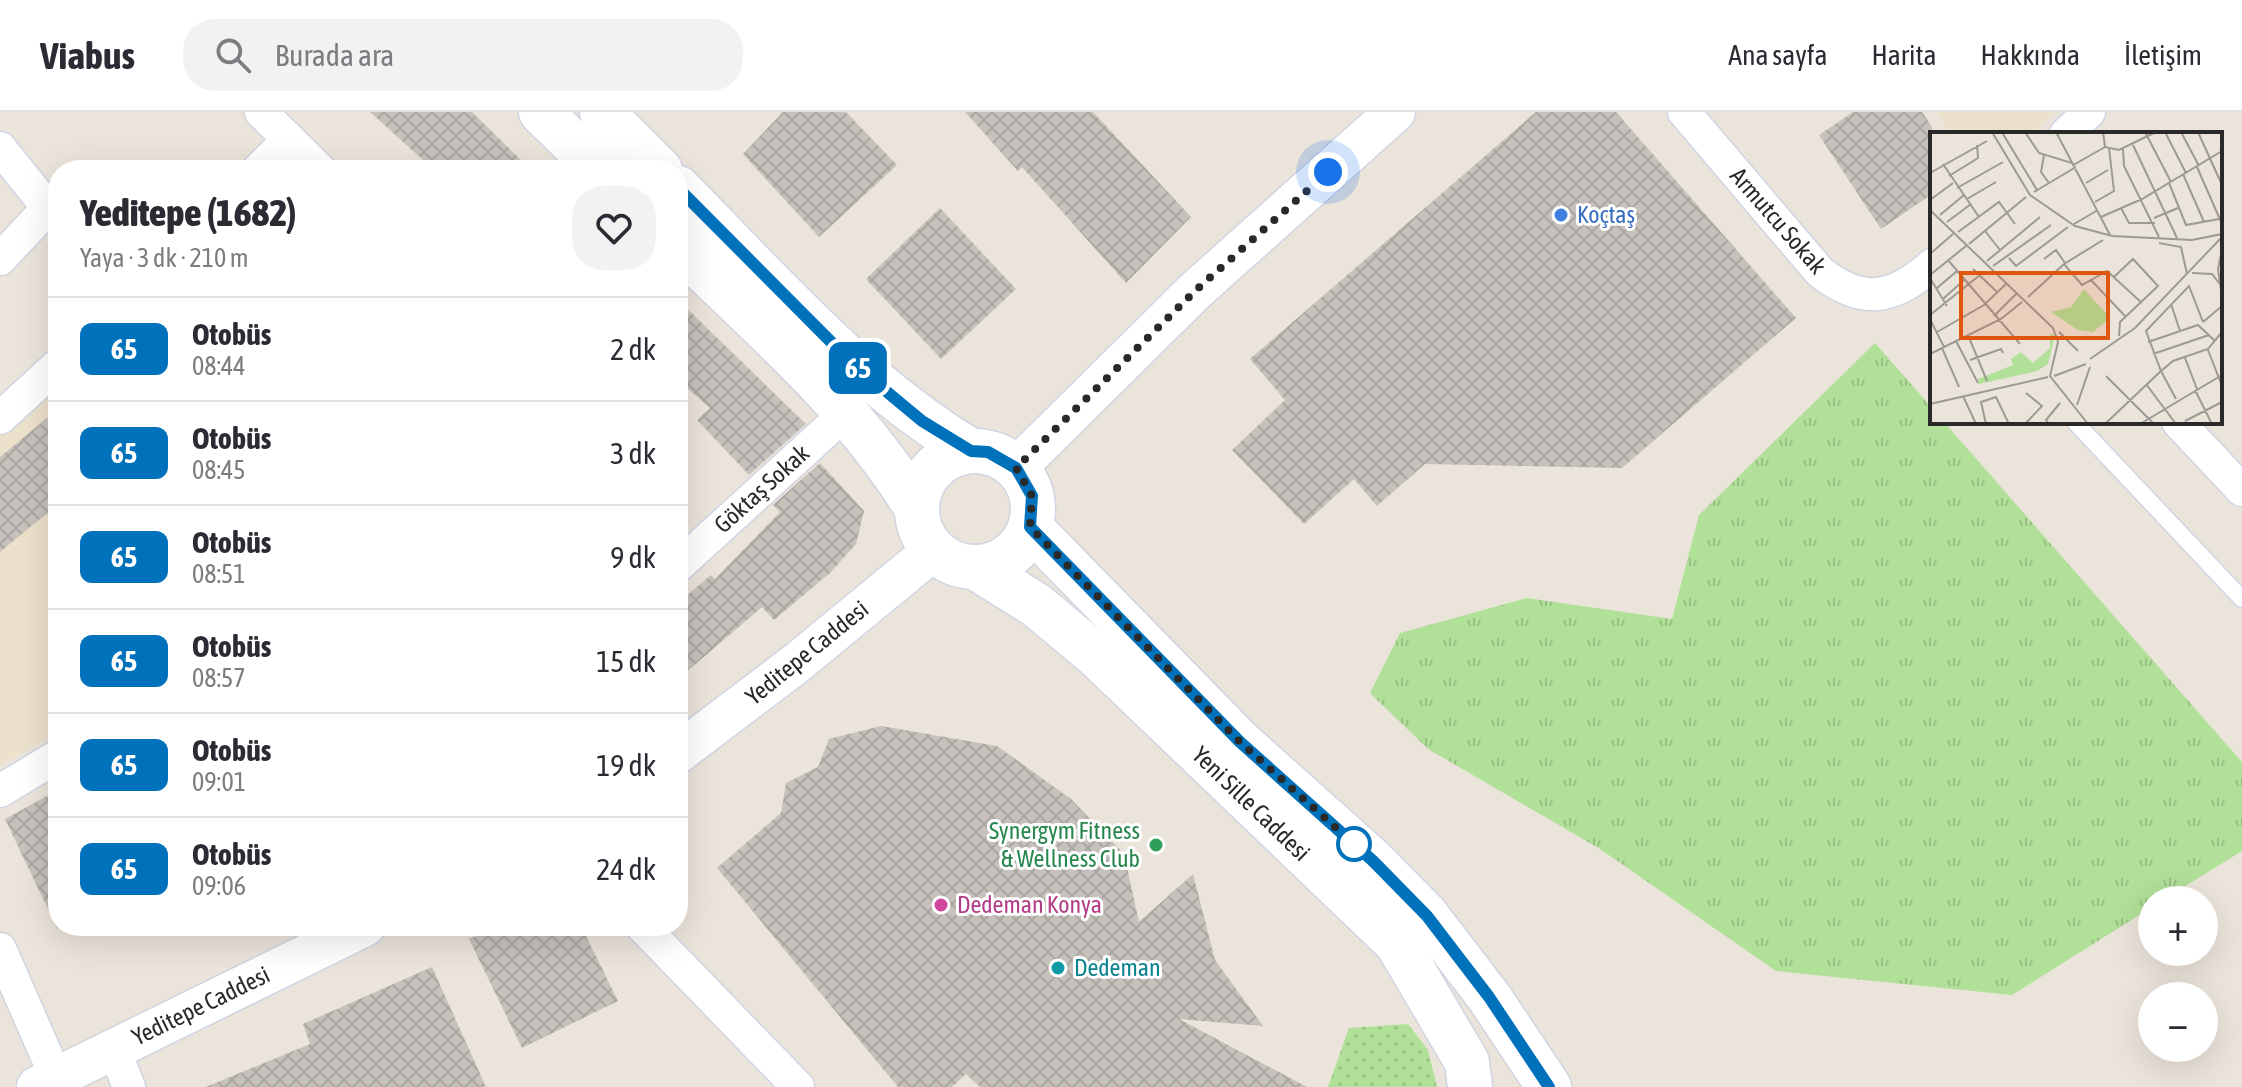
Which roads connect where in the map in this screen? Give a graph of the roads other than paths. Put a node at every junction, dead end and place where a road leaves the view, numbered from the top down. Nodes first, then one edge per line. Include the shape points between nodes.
1 (261, 112) edge
2 (541, 112) edge
3 (602, 112) edge
4 (1395, 112) edge
5 (1684, 112) edge
6 (2089, 112) edge
7 (2068, 132) edge
8 (289, 139) junction
9 (0, 148) edge
10 (268, 160) edge
11 (310, 160) edge
12 (590, 160) edge
13 (650, 160) edge
14 (688, 198) edge
15 (48, 208) edge
16 (48, 218) edge
17 (0, 259) edge
18 (688, 266) edge
19 (1930, 268) edge
20 (48, 374) edge
21 (847, 412) junction
22 (0, 418) edge
23 (2077, 424) edge
24 (2180, 424) edge
25 (971, 451) junction
26 (1016, 468) junction
27 (2242, 490) edge
28 (917, 509) junction
29 (1030, 527) junction
30 (934, 550) junction
31 (688, 557) edge
32 (975, 567) junction
33 (2242, 599) edge
34 (688, 745) edge
35 (48, 762) edge
36 (0, 791) edge
37 (345, 936) edge
38 (652, 936) edge
39 (0, 949) edge
40 (114, 1049) junction
41 (46, 1082) edge
42 (129, 1087) edge
43 (798, 1087) edge
44 (1470, 1087) edge
45 (1549, 1087) edge

1 - 8 street
2 - 12 main road
3 - 13 main road
4 - 26 street via 1195,291
5 - 19 street, Armutcu Sokak via 1820,272 1839,286 1862,294 1888,294
6 - 7 street
8 - 10 street
8 - 11 street
9 - 15 street
14 - 25 main road via 851,362 922,421
16 - 17 street
18 - 21 main road
20 - 22 street
21 - 28 main road via 889,463
21 - 31 street, Göktaş Sokak
23 - 33 lane
24 - 27 street
25 - 26 main road via 988,452
25 - 28 main road via 939,463 927,475
26 - 29 main road via 1032,496
28 - 30 main road
29 - 32 main road via 1009,556
29 - 45 main road, Yeni Sille Caddesi via 1240,742 1427,916
30 - 32 main road
30 - 34 street, Yeditepe Caddesi
32 - 44 main road, Yeni Sille Caddesi via 1036,605 1096,655 1397,943 1467,1062
35 - 36 street
37 - 40 street, Yeditepe Caddesi
38 - 43 street
39 - 41 street
40 - 41 street, Yeditepe Caddesi
40 - 42 street

